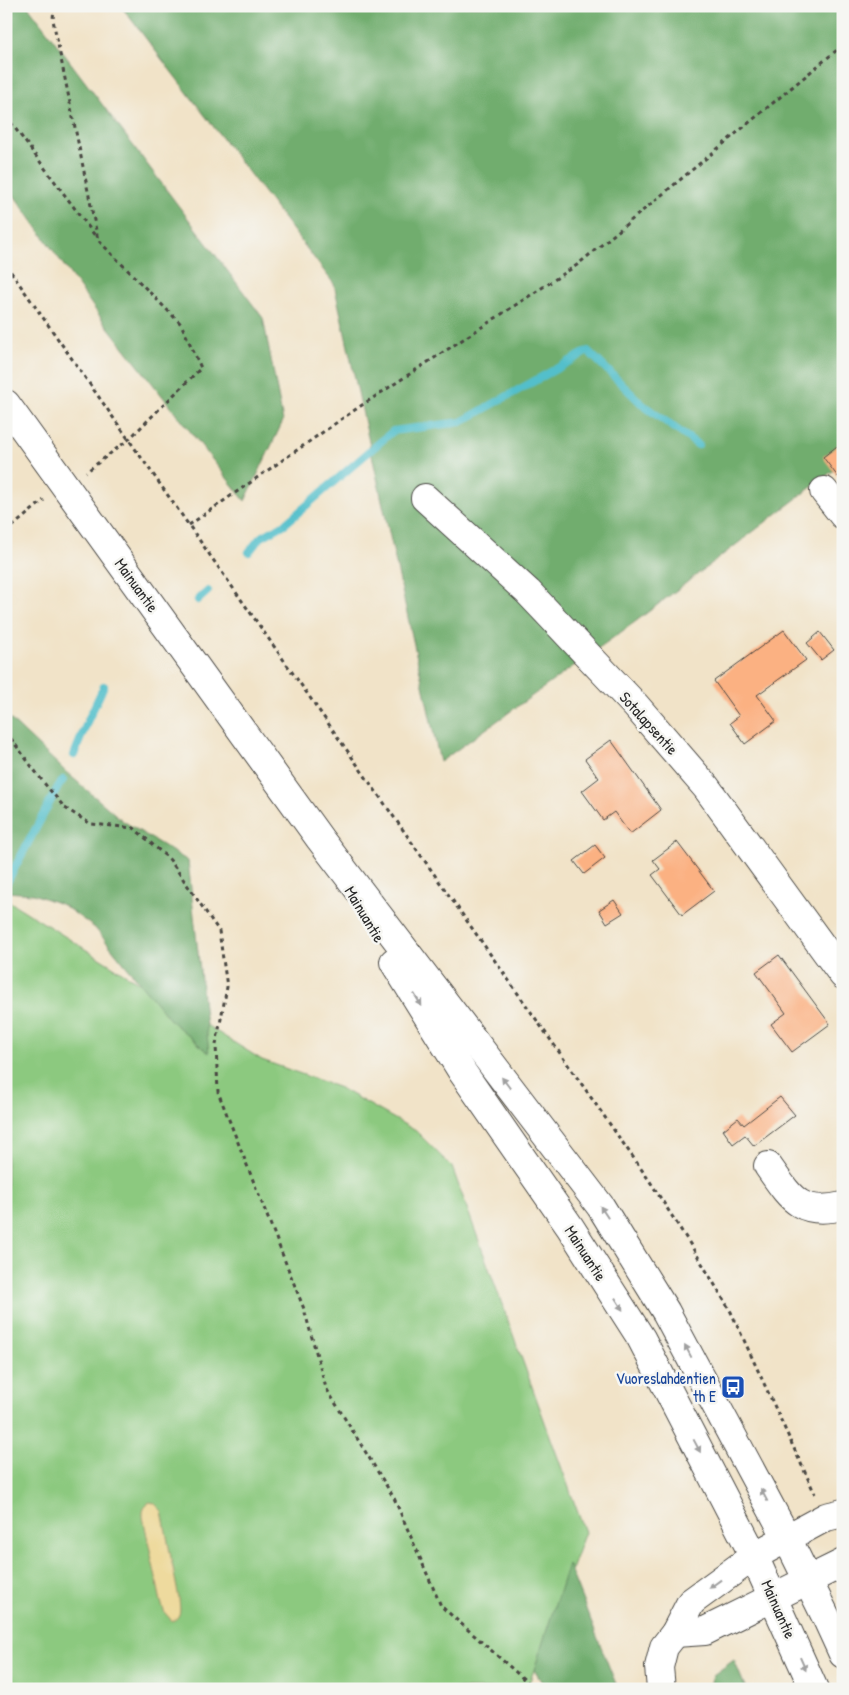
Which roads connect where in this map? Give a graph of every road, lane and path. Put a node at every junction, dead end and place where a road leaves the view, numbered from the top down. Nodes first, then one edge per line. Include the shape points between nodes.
1 (54, 6) edge
2 (843, 45) edge
3 (6, 116) edge
4 (98, 240) junction
5 (6, 265) edge
6 (6, 404) edge
7 (128, 440) junction
8 (84, 473) dead end
9 (824, 491) dead end
10 (425, 498) dead end
11 (42, 501) dead end
12 (843, 514) edge
13 (189, 525) junction
14 (6, 532) edge
15 (6, 732) edge
16 (320, 839) junction
17 (843, 974) edge
18 (768, 1166) dead end
19 (843, 1206) edge
20 (834, 1515) edge
21 (787, 1538) junction
22 (754, 1556) junction
23 (843, 1563) edge
24 (808, 1581) junction
25 (774, 1598) junction
26 (675, 1632) junction
27 (843, 1654) edge
28 (535, 1689) edge
29 (661, 1689) edge
30 (814, 1689) edge

1 - 4 path via 53,20
2 - 13 path via 577,266 359,407
3 - 4 path
4 - 7 path via 181,324 201,368
5 - 7 path
6 - 16 main road, Mainuantie
7 - 8 path
7 - 13 path
9 - 12 main road
10 - 17 main road, Sotalapsentie via 528,592 636,706 706,787
11 - 14 path
13 - 20 path via 649,1180 731,1312
15 - 28 path via 65,808 91,824 134,828 170,860 219,930 226,987 216,1045 218,1092 304,1309 326,1388 394,1498 441,1606
21 -> 16 main road, Mainuantie via 666,1312 601,1207
16 -> 22 main road, Mainuantie via 463,1073 570,1227 641,1338
18 - 19 main road via 786,1193 802,1205 820,1210
20 - 21 main road
21 - 22 main road
21 - 24 main road, Mainuantie
22 - 25 main road, Mainuantie
22 -> 26 main road via 691,1602
23 - 24 main road
24 - 25 main road
24 - 27 main road, Mainuantie
25 - 26 main road via 705,1631
25 -> 30 main road, Mainuantie
26 - 29 main road via 664,1647 659,1667

